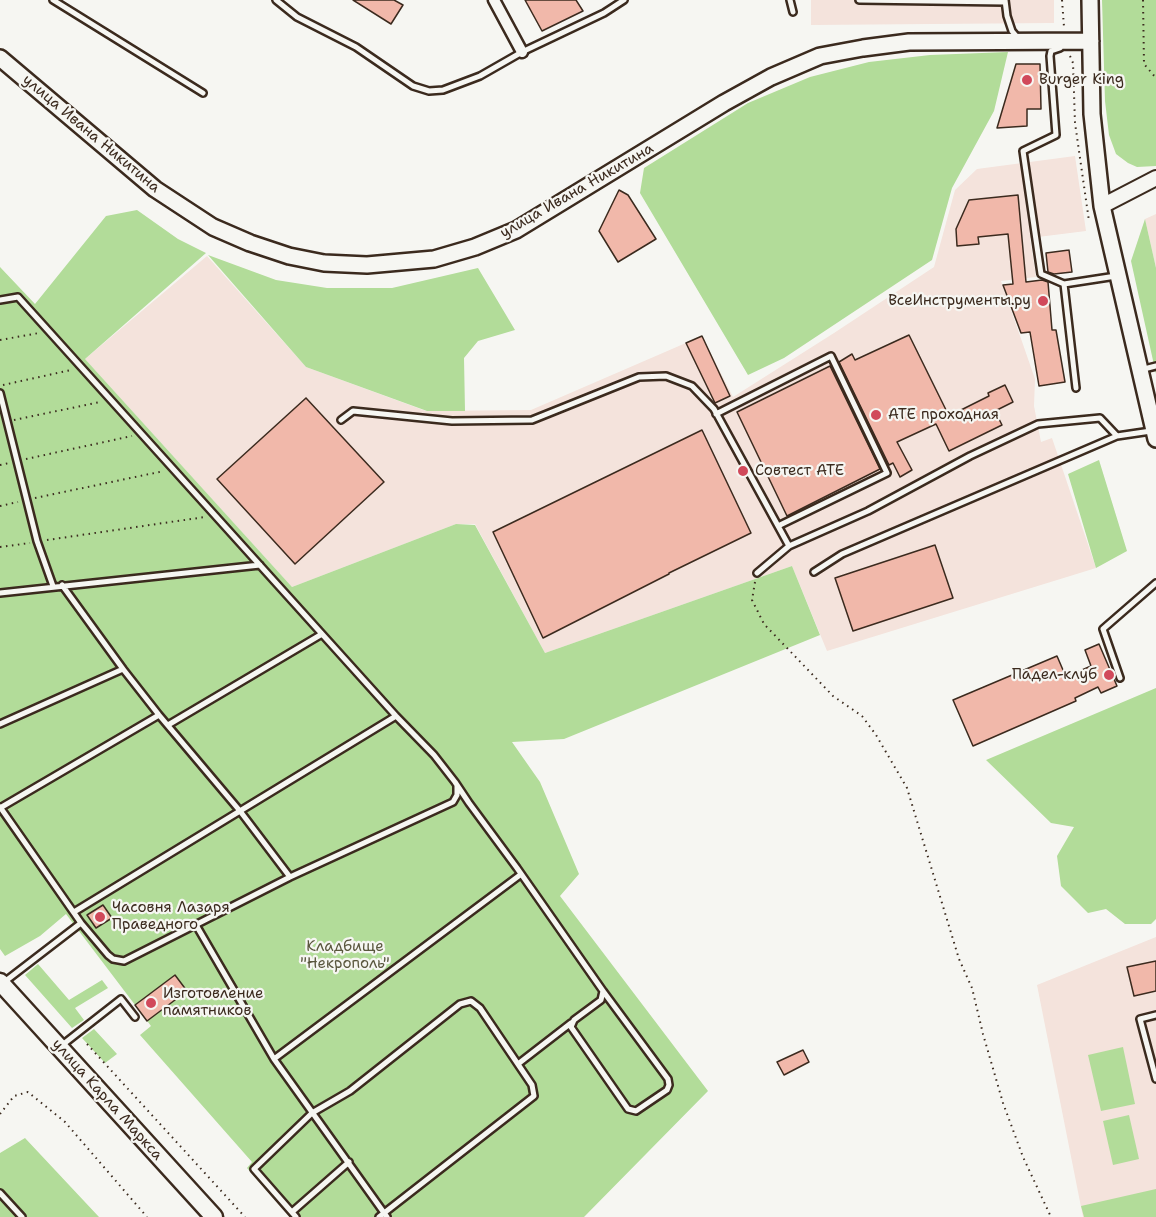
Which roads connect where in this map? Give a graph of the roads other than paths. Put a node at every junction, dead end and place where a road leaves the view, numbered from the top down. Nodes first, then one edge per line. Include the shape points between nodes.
1 (53, 0) edge
2 (276, 0) edge
3 (494, 0) edge
4 (624, 0) edge
5 (790, 0) edge
6 (859, 0) edge
7 (1090, 0) edge
8 (1005, 1) edge
9 (793, 12) dead end
10 (1021, 41) junction
11 (1091, 44) junction
12 (1066, 45) junction
13 (522, 52) junction
14 (0, 58) edge
15 (203, 93) dead end
16 (1156, 178) edge
17 (1102, 206) junction
18 (1118, 276) junction
19 (1064, 284) junction
20 (0, 300) edge
21 (1156, 366) edge
22 (1140, 370) junction
23 (1076, 388) dead end
24 (0, 393) edge
25 (1153, 413) edge
26 (716, 414) junction
27 (341, 420) dead end
28 (1155, 435) edge
29 (1117, 436) junction
30 (778, 526) junction
31 (789, 546) junction
32 (260, 565) junction
33 (814, 572) dead end
34 (757, 573) road end
35 (1156, 583) edge
36 (62, 585) junction
37 (53, 586) junction
38 (0, 593) edge
39 (322, 634) junction
40 (123, 669) junction
41 (1120, 678) dead end
42 (159, 715) junction
43 (396, 716) junction
44 (0, 724) edge
45 (168, 724) junction
46 (455, 782) junction
47 (453, 802) junction
48 (469, 803) junction
49 (0, 807) edge
50 (240, 811) junction
51 (520, 875) junction
52 (290, 877) junction
53 (74, 912) junction
54 (81, 923) junction
55 (196, 925) junction
56 (1, 983) edge
57 (603, 992) junction
58 (601, 1000) junction
59 (611, 1003) junction
60 (1156, 1016) edge
61 (135, 1017) dead end
62 (573, 1022) junction
63 (563, 1029) junction
64 (574, 1032) junction
65 (60, 1048) junction
66 (274, 1059) junction
67 (518, 1064) junction
68 (1156, 1079) edge
69 (312, 1113) junction
70 (349, 1162) junction
71 (0, 1193) edge
72 (292, 1212) junction
73 (383, 1216) edge
74 (22, 1217) edge
75 (214, 1217) edge
76 (296, 1217) edge

1 - 15 lane
2 - 13 lane via 297,17 356,47 413,86 429,91 480,76
3 - 13 street
4 - 13 lane
5 - 9 lane
6 - 8 lane
7 - 11 main road
8 - 10 lane via 1012,31
10 - 12 main road, улица Ивана Никитина
10 - 14 main road, улица Ивана Никитина via 909,42 820,56 724,103 516,230 434,259 367,265 289,256 213,227 155,189
11 - 12 main road, улица Ивана Никитина
11 - 17 main road via 1092,114
12 - 19 lane via 1055,48 1050,56 1056,135 1023,151 1041,274
16 - 17 street
17 - 18 main road
18 - 19 lane
18 - 22 main road
19 - 23 lane
20 - 32 lane via 18,297
21 - 22 lane
22 - 25 main road
24 - 37 lane via 37,542
25 - 28 main road
26 - 27 lane via 692,386 666,376 639,377 532,420 452,421 353,411
26 - 30 lane
26 - 30 lane via 831,356 886,473
28 - 29 lane
29 - 31 lane via 1100,418 1038,424 868,511
29 - 33 lane via 842,554
30 - 31 lane
31 - 34 lane
32 - 36 lane
32 - 39 lane
35 - 41 lane via 1103,630
36 - 37 lane
36 - 40 lane
37 - 38 lane
39 - 43 lane
39 - 45 lane
40 - 42 lane
40 - 44 lane
42 - 45 lane
42 - 49 lane
43 - 46 lane
43 - 50 lane
45 - 50 lane
46 - 47 lane via 458,793
46 - 48 lane
47 - 48 lane
47 - 52 lane
48 - 51 lane
49 - 53 lane
50 - 52 lane
50 - 53 lane
51 - 57 lane
51 - 66 lane
52 - 55 lane
53 - 54 lane
54 - 55 lane via 118,961
54 - 56 lane
55 - 66 lane
56 - 65 main road, улица Карла Маркса
57 - 58 lane
57 - 59 lane
58 - 59 lane
58 - 62 lane
59 - 64 lane via 668,1079 667,1090 639,1110 630,1110
60 - 68 lane via 1140,1019
61 - 65 lane via 120,999
62 - 63 lane
62 - 64 lane
63 - 64 lane
63 - 67 lane
65 - 75 main road, улица Карла Маркса
66 - 69 lane
67 - 69 lane via 476,1003 466,1001 350,1091
67 - 73 lane via 534,1089 532,1099
69 - 70 lane
69 - 72 lane via 254,1169
70 - 72 lane
70 - 73 lane
71 - 74 lane
72 - 76 lane

